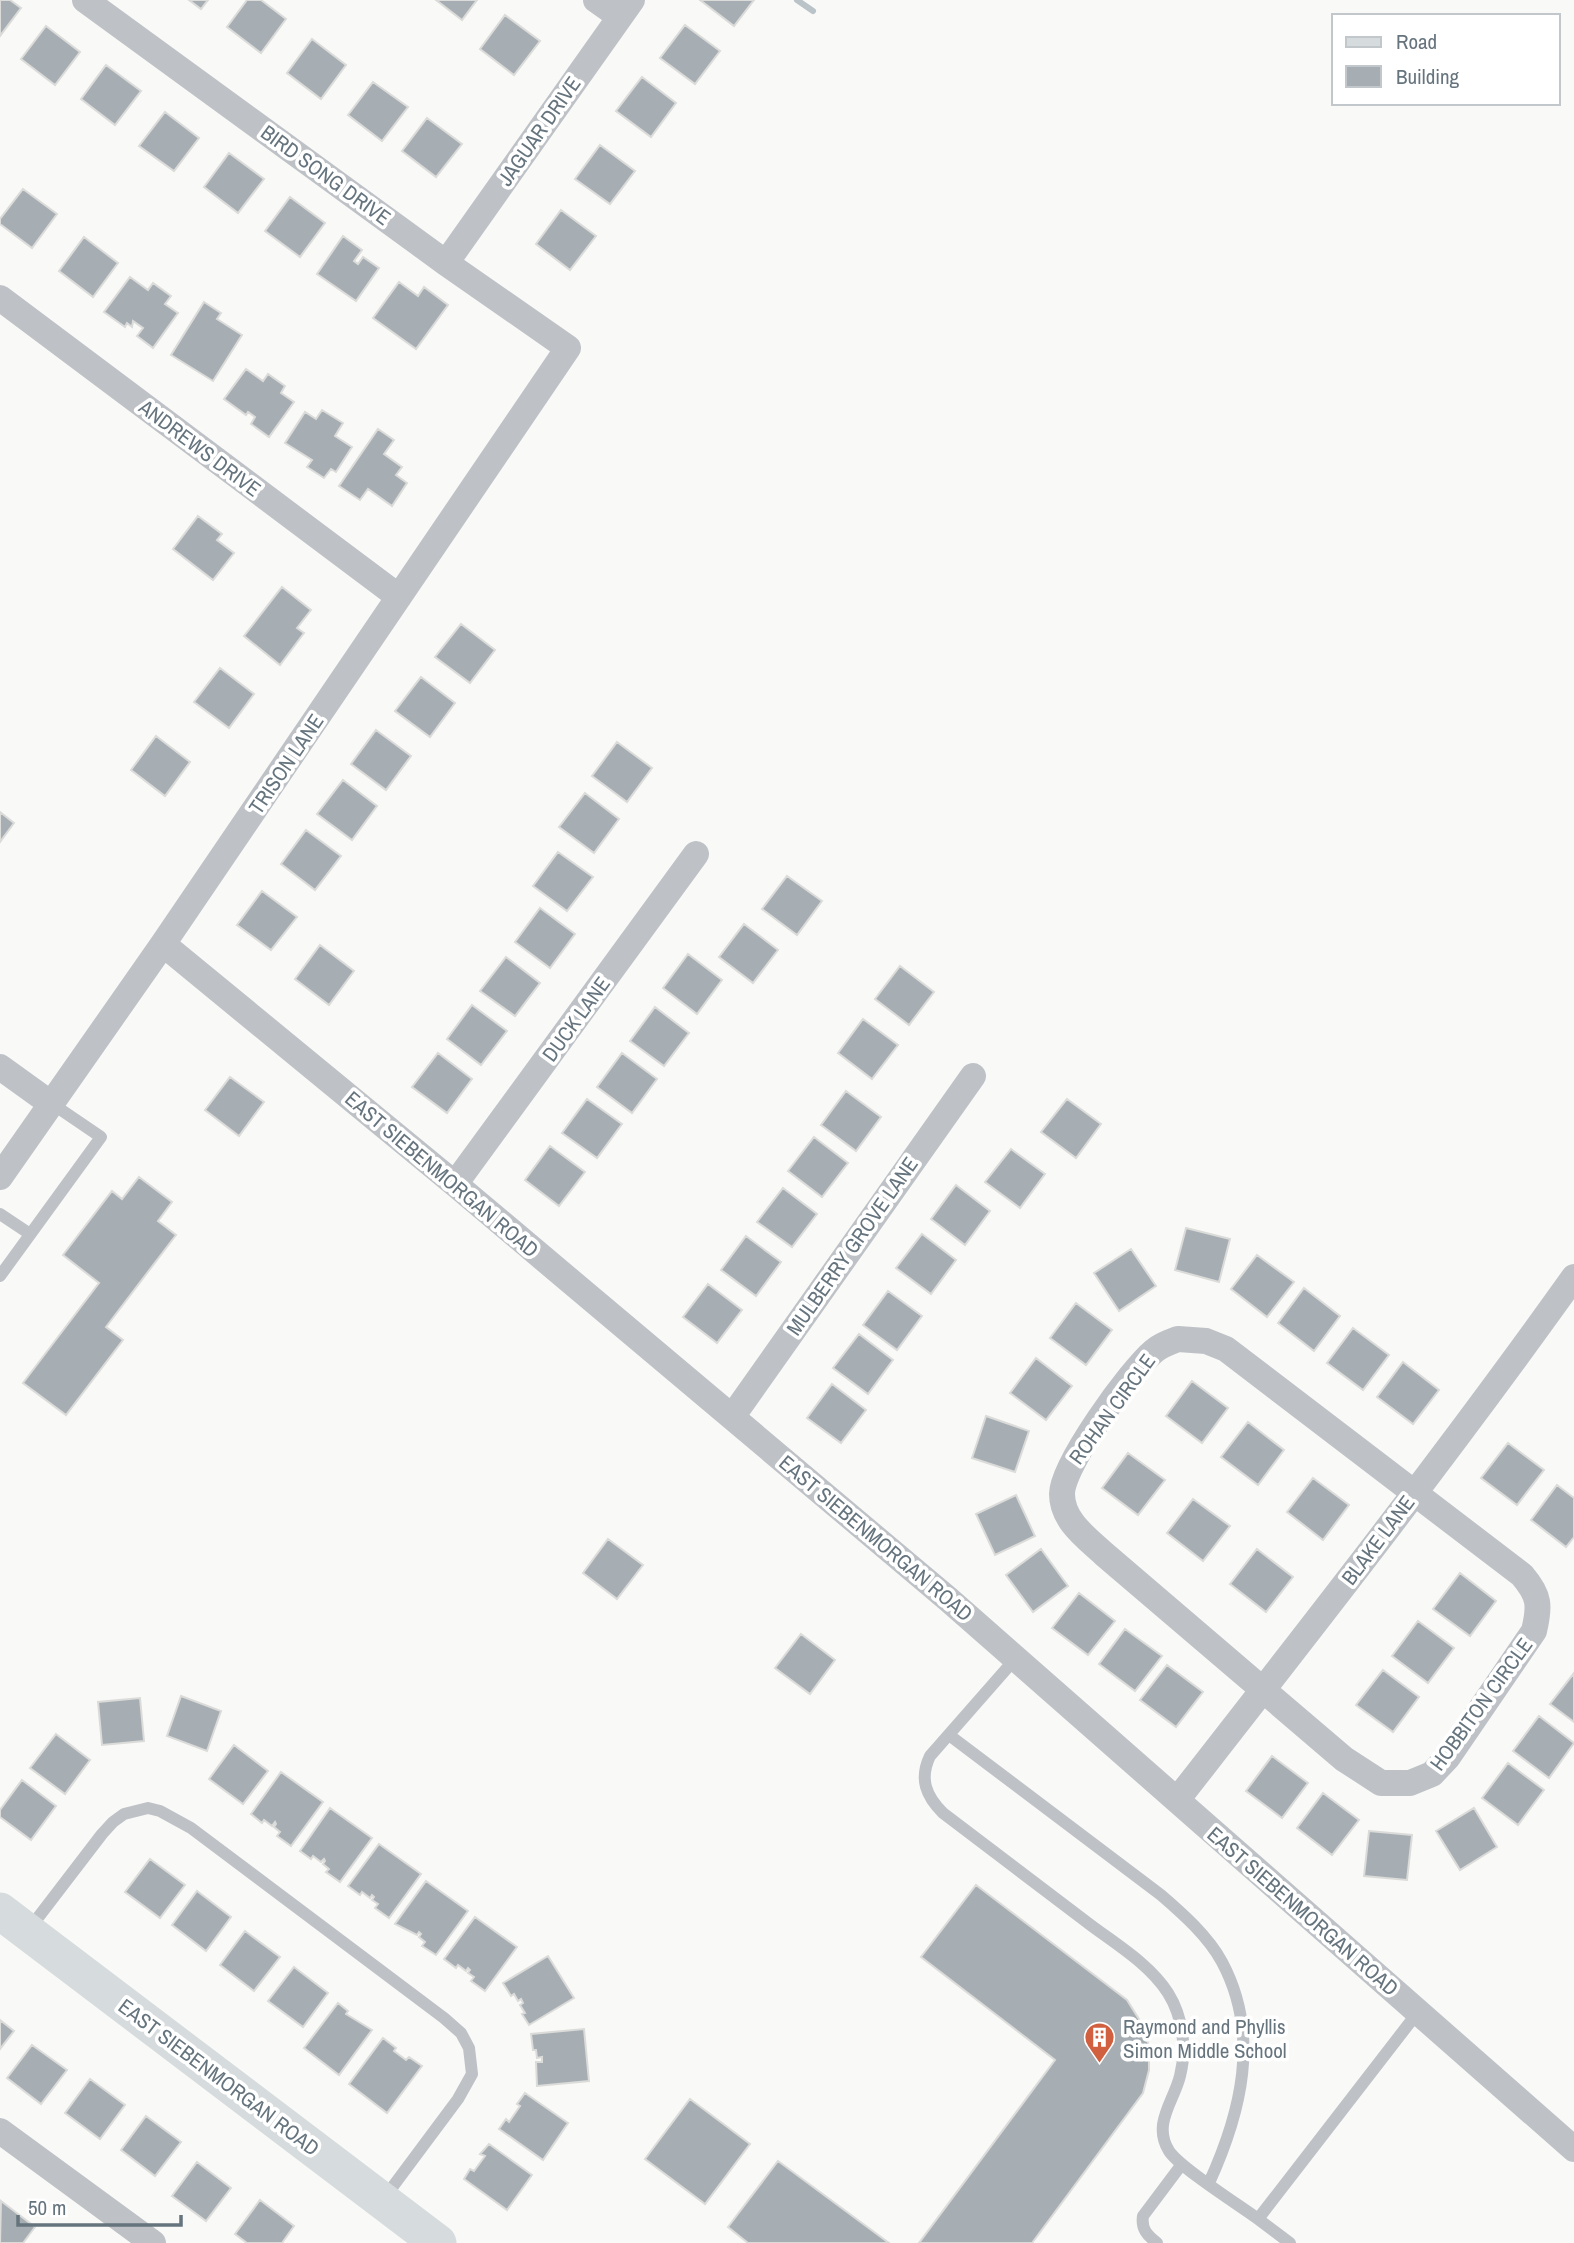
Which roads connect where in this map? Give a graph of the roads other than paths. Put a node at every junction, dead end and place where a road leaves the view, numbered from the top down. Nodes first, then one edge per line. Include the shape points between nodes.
1 (85, 0) edge
2 (596, 0) edge
3 (626, 8) edge
4 (446, 263) junction
5 (0, 298) edge
6 (568, 348) joint
7 (399, 597) junction
8 (696, 854) dead end
9 (163, 944) junction
10 (0, 1067) edge
11 (973, 1076) dead end
12 (50, 1103) junction
13 (0, 1177) edge
14 (455, 1184) junction
15 (0, 1214) edge
16 (30, 1234) junction
17 (0, 1276) edge
18 (1574, 1278) edge
19 (732, 1417) junction
20 (1415, 1492) junction
21 (1016, 1658) junction
22 (1263, 1690) junction
23 (949, 1734) junction
24 (1177, 1800) junction
25 (14, 1921) edge
26 (1418, 2012) junction
27 (0, 2131) edge
28 (1574, 2149) edge
29 (1182, 2164) junction
30 (1209, 2183) junction
31 (382, 2200) junction
32 (1258, 2219) junction
33 (153, 2243) edge
34 (438, 2243) edge
35 (1157, 2243) edge
36 (1290, 2243) edge

1 - 4 street, BIRD SONG DRIVE
2 - 3 street
3 - 4 street, JAGUAR DRIVE
4 - 6 street, BIRD SONG DRIVE
5 - 7 street, ANDREWS DRIVE
6 - 7 street, TRISON LANE
7 - 9 street, TRISON LANE
8 - 14 street, DUCK LANE
9 - 12 street, TRISON LANE
9 - 14 street, EAST SIEBENMORGAN ROAD
10 - 12 street
11 - 19 street, MULBERRY GROVE LANE
12 - 13 street, TRISON LANE
12 - 16 lane via 100,1137
14 - 19 street, EAST SIEBENMORGAN ROAD
15 - 16 lane
16 - 17 lane
18 - 20 street, BLAKE LANE
19 - 21 street, EAST SIEBENMORGAN ROAD
20 - 22 street, BLAKE LANE
20 - 22 street, HOBBITON CIRCLE via 1522,1575 1535,1590 1539,1611 1534,1631 1448,1757 1432,1774 1410,1783 1381,1783 1344,1759
20 - 22 street, ROHAN CIRCLE via 1226,1349 1206,1341 1178,1339 1156,1349 1137,1368 1067,1472 1062,1495 1069,1520
21 - 23 lane
21 - 24 street, EAST SIEBENMORGAN ROAD
22 - 24 street, BLAKE LANE
23 - 29 lane via 925,1766 924,1786 935,1805 1139,1962 1168,1993 1180,2021 1183,2051 1180,2078 1163,2127 1170,2152
23 - 30 lane via 1161,1895 1222,1961 1242,2018 1245,2057 1234,2122
24 - 26 street, EAST SIEBENMORGAN ROAD
25 - 31 street, EAST SIEBENMORGAN ROAD
25 - 31 lane via 113,1822 148,1808 191,1828 443,2018 461,2033 469,2048 472,2074
26 - 28 street, EAST SIEBENMORGAN ROAD
26 - 32 lane
27 - 33 street
29 - 30 lane
29 - 35 lane via 1143,2216 1144,2231
30 - 32 lane
31 - 34 street, EAST SIEBENMORGAN ROAD
32 - 36 lane

